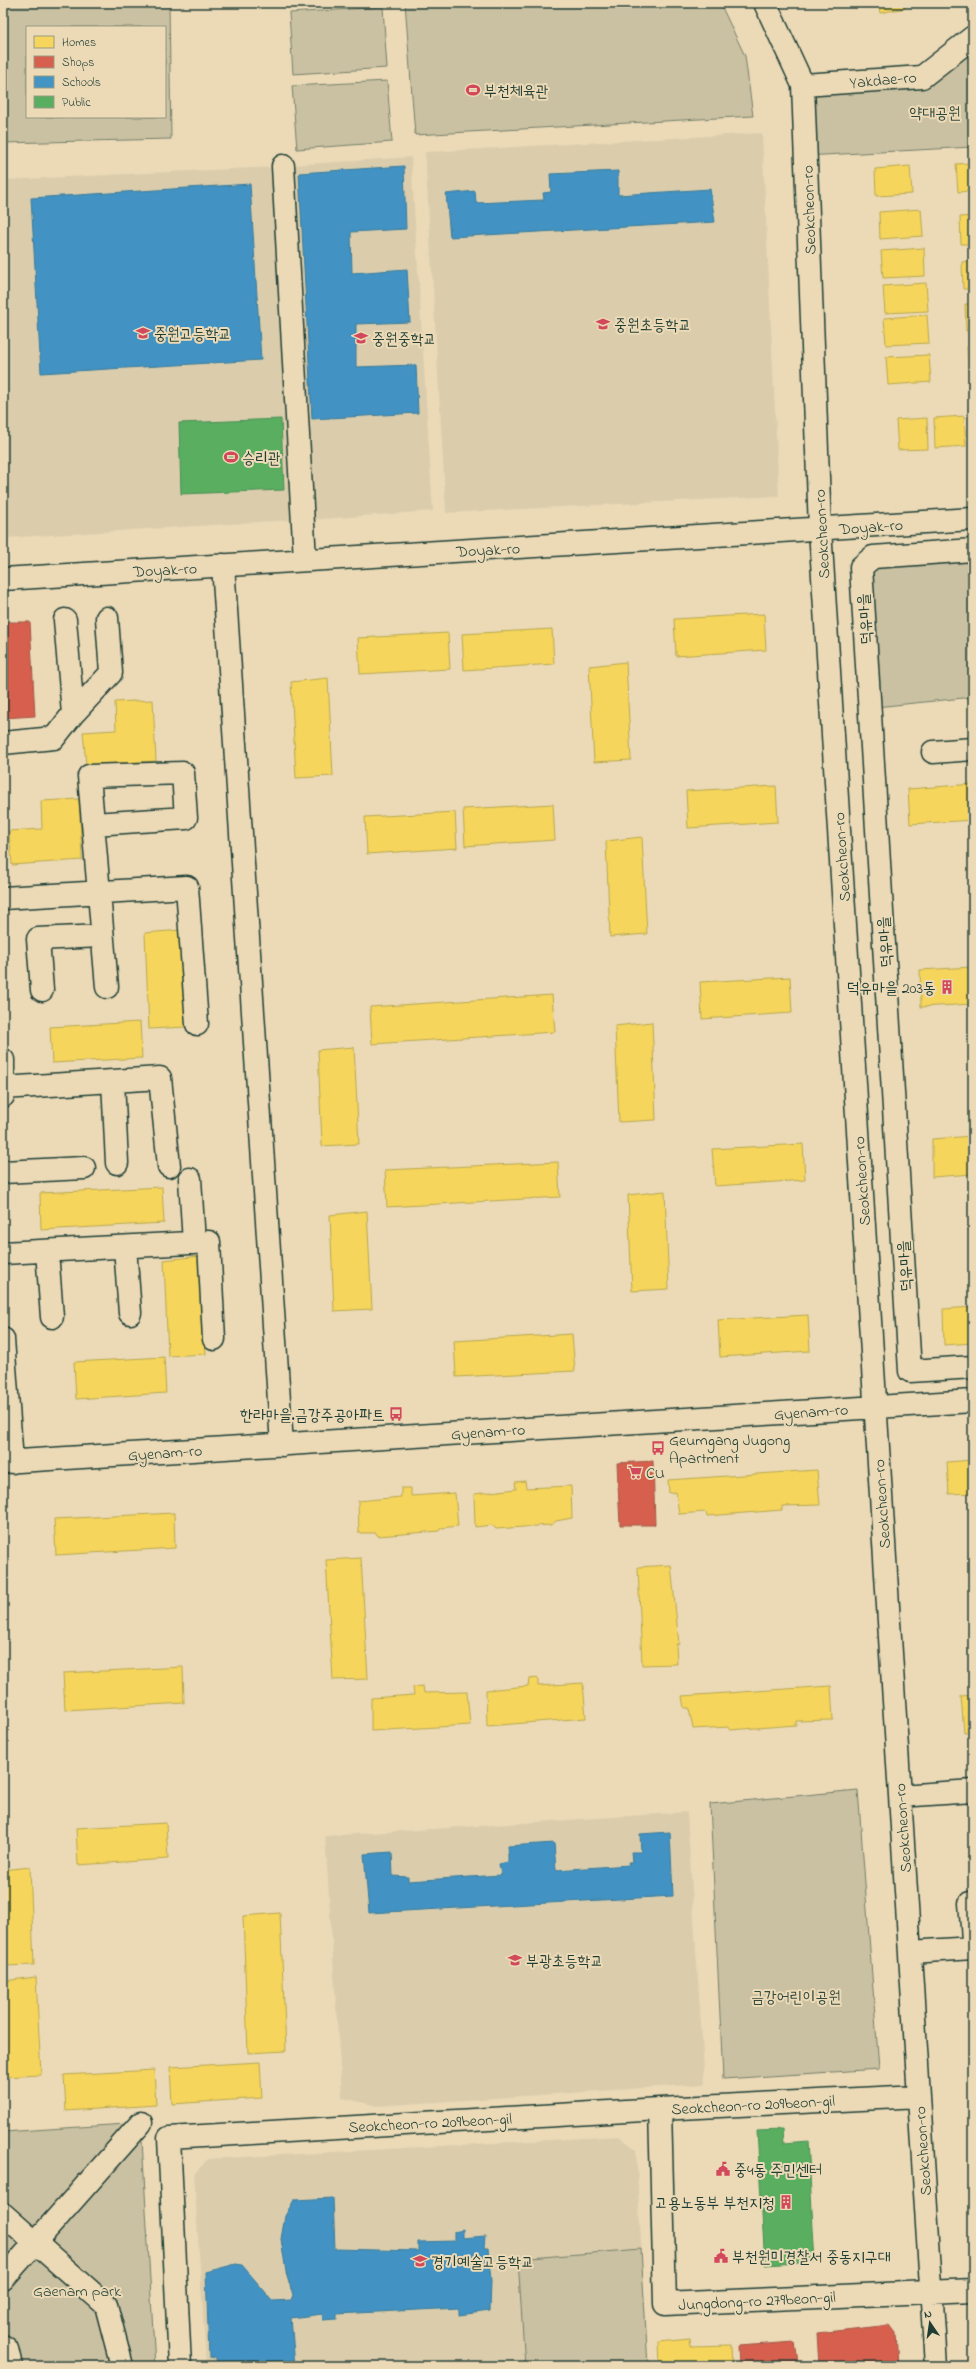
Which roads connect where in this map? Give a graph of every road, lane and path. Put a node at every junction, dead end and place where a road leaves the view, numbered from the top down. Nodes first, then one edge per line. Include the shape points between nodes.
1 (765, 3) edge
2 (973, 37) edge
3 (803, 85) junction
4 (283, 166) dead end
5 (973, 519) edge
6 (820, 529) junction
7 (973, 550) edge
8 (304, 560) junction
9 (223, 565) junction
10 (3, 579) edge
11 (107, 618) dead end
12 (65, 620) dead end
13 (72, 714) junction
14 (3, 743) edge
15 (973, 749) edge
16 (933, 752) dead end
17 (93, 824) junction
18 (98, 892) junction
19 (3, 898) edge
20 (101, 936) junction
21 (107, 987) dead end
22 (42, 990) dead end
23 (197, 1024) dead end
24 (3, 1060) edge
25 (113, 1081) junction
26 (3, 1090) edge
27 (117, 1163) dead end
28 (169, 1166) dead end
29 (84, 1168) dead end
30 (3, 1172) edge
31 (190, 1179) dead end
32 (194, 1243) junction
33 (125, 1247) junction
34 (47, 1251) junction
35 (3, 1253) edge
36 (130, 1313) dead end
37 (52, 1317) dead end
38 (3, 1339) edge
39 (214, 1339) dead end
40 (973, 1367) edge
41 (973, 1400) edge
42 (875, 1407) junction
43 (282, 1445) junction
44 (7, 1462) edge
45 (973, 1791) edge
46 (900, 1796) junction
47 (970, 1903) dead end
48 (973, 1939) edge
49 (973, 1948) edge
50 (910, 1952) junction
51 (919, 2096) junction
52 (660, 2109) junction
53 (141, 2123) dead end
54 (3, 2214) edge
55 (36, 2242) junction
56 (3, 2279) edge
57 (973, 2290) edge
58 (931, 2292) junction
59 (3, 2346) edge
60 (10, 2366) edge
61 (122, 2366) edge
62 (180, 2366) edge
63 (936, 2366) edge

1 - 3 street, Seokcheon-ro
2 - 3 street, Yakdae-ro via 922,77
3 - 6 street, Seokcheon-ro
4 - 8 street
5 - 6 street, Doyak-ro
6 - 8 street, Doyak-ro
6 - 42 street, Seokcheon-ro
7 - 40 street, 덕유마을 via 873,557 861,567 910,1371
8 - 9 street, Doyak-ro
9 - 10 street, Doyak-ro
9 - 43 street
11 - 13 street via 110,673
12 - 13 street
13 - 14 street via 54,738
15 - 16 street
17 - 17 street via 89,776 183,773 186,818
17 - 18 street
18 - 19 street
18 - 20 street
18 - 23 street via 187,887
20 - 21 street
20 - 22 street via 38,939
24 - 26 street
25 - 26 street
25 - 27 street
25 - 28 street via 160,1078
29 - 30 street
31 - 32 street
32 - 33 street
32 - 39 street via 209,1242
33 - 34 street
33 - 36 street
34 - 35 street
34 - 37 street
38 - 44 street
41 - 42 street, Gyenam-ro
42 - 43 street, Gyenam-ro
42 - 46 street, Seokcheon-ro
43 - 44 street, Gyenam-ro
45 - 46 street
46 - 50 street, Seokcheon-ro
47 - 48 street
49 - 50 street
50 - 51 street, Seokcheon-ro
51 - 52 street, Seokcheon-ro 209beon-gil
51 - 58 street, Seokcheon-ro
52 - 58 street, Jungdong-ro 279beon-gil via 665,2304
52 - 62 street, Seokcheon-ro 209beon-gil via 169,2138
53 - 55 street
54 - 55 street
55 - 56 street
55 - 61 street via 106,2305
57 - 58 street, Jungdong-ro 279beon-gil
58 - 63 street, Seokcheon-ro
59 - 60 street via 7,2349

